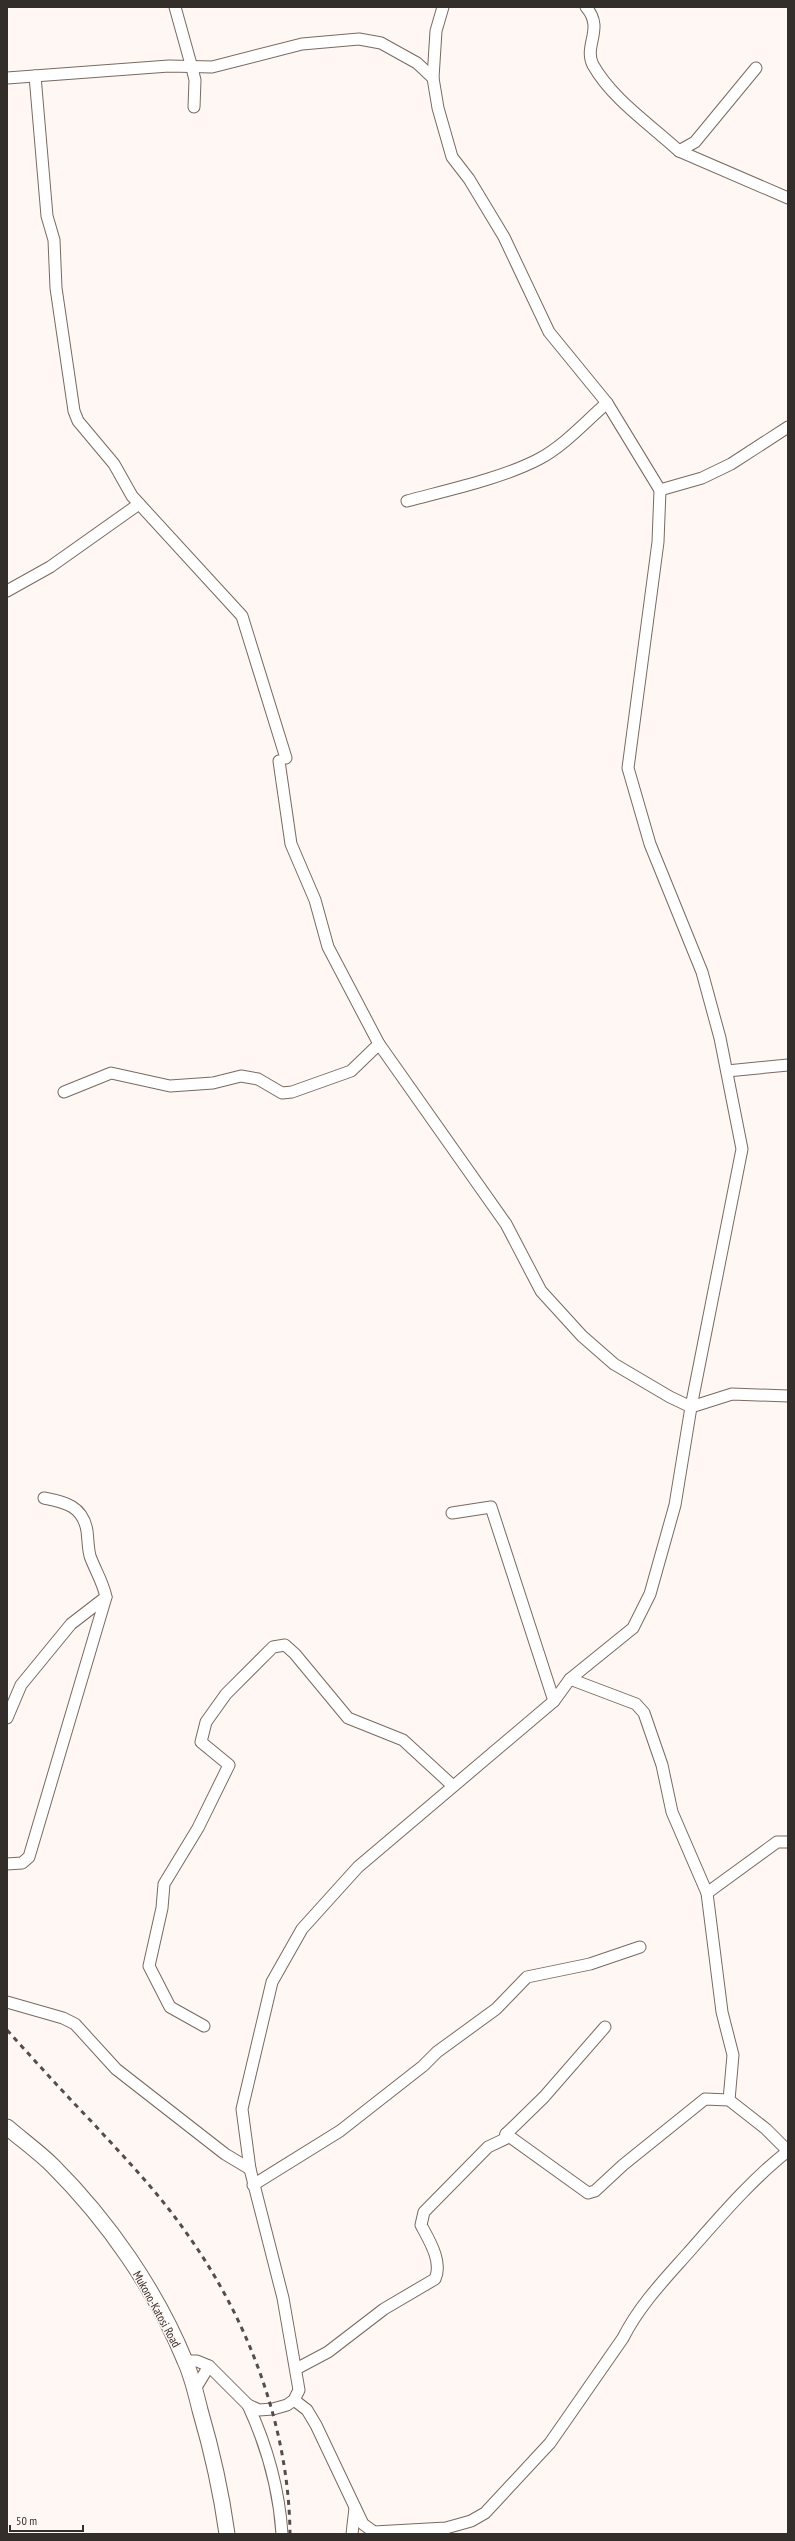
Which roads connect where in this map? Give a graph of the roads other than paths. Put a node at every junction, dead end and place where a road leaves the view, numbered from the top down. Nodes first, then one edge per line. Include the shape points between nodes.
1 (175, 7) edge
2 (443, 7) edge
3 (586, 7) edge
4 (192, 68) junction
5 (756, 68) dead end
6 (35, 76) junction
7 (7, 78) edge
8 (433, 78) junction
9 (194, 107) dead end
10 (679, 151) junction
11 (788, 198) edge
12 (607, 402) junction
13 (788, 427) edge
14 (660, 490) junction
15 (408, 501) dead end
16 (139, 504) junction
17 (7, 591) edge
18 (379, 1044) junction
19 (788, 1065) edge
20 (727, 1071) junction
21 (64, 1092) dead end
22 (788, 1396) edge
23 (691, 1407) junction
24 (44, 1498) dead end
25 (452, 1513) dead end
26 (106, 1597) junction
27 (570, 1679) junction
28 (554, 1701) junction
29 (7, 1718) edge
30 (453, 1786) junction
31 (788, 1842) edge
32 (7, 1864) edge
33 (707, 1893) junction
34 (640, 1947) dead end
35 (7, 2002) edge
36 (204, 2026) dead end
37 (605, 2027) dead end
38 (729, 2100) junction
39 (7, 2127) edge
40 (506, 2134) junction
41 (788, 2151) edge
42 (250, 2169) junction
43 (253, 2185) junction
44 (186, 2361) junction
45 (209, 2366) junction
46 (296, 2369) junction
47 (194, 2389) junction
48 (294, 2400) junction
49 (248, 2405) junction
50 (356, 2508) junction
51 (227, 2534) edge
52 (282, 2534) edge
53 (352, 2534) edge

1 - 4 street
2 - 8 street via 436,31
3 - 10 street via 595,26 591,42 592,63 614,92
4 - 6 street via 169,66
4 - 8 street via 212,68 302,44 359,38 381,43 417,63
4 - 9 street via 195,80
5 - 10 street via 695,142
6 - 7 street
6 - 16 street via 47,216 54,240 56,288 74,411 78,421 114,464
8 - 12 street via 438,108 452,157 469,179 504,237 549,332
10 - 11 street
12 - 14 street
12 - 15 street via 564,441 539,459
13 - 14 street via 731,464 708,475
14 - 20 street via 658,542 628,768 650,844 702,972
16 - 17 street via 50,567
16 - 18 street via 242,616 282,760 291,844 315,900 328,947
18 - 21 street via 351,1071 292,1092 282,1093 258,1079 241,1076 214,1084 170,1086 111,1073
18 - 23 street via 506,1224 540,1291 582,1336 614,1364
19 - 20 street
20 - 23 street via 742,1150
22 - 23 street via 732,1394
23 - 27 street via 675,1505 650,1594 633,1628
24 - 26 street via 70,1503 80,1513 87,1529 90,1556 102,1581
25 - 28 street via 491,1507
26 - 29 street via 71,1624 21,1685
26 - 32 street via 29,1857 22,1863
27 - 28 street
27 - 33 street via 636,1704 644,1713 662,1765 672,1812
28 - 30 street
30 - 36 street via 403,1740 348,1718 295,1654 285,1645 273,1647 226,1694 206,1722 201,1742 229,1765 198,1828 164,1884 162,1908 148,1966 170,2007
30 - 42 street via 353,1873 302,1929 272,1982 242,2109
31 - 33 street via 777,1842
33 - 38 street via 722,2012 733,2055
34 - 43 street via 590,1964 526,1977 496,2009 437,2052 424,2066 340,2131
35 - 42 street via 63,2018 75,2024 116,2069 225,2154
37 - 40 street via 544,2097
38 - 40 street via 705,2099 595,2191 588,2193
38 - 41 street via 766,2129
39 - 44 main road, Mukono-Katosi Road via 53,2166 95,2212 136,2270 162,2313
40 - 46 street via 509,2137 488,2147 424,2212 421,2225 432,2244 439,2271 435,2279 384,2309 328,2352
41 - 50 street via 727,2209 657,2288 632,2320 623,2338 550,2443 485,2513 458,2526 374,2532 363,2524
42 - 43 street
43 - 46 street via 283,2298
44 - 45 street via 197,2361
44 - 47 main road, Mukono-Katosi Road
45 - 47 street
45 - 49 street
46 - 48 street via 299,2390
47 - 51 main road, Mukono-Katosi Road via 217,2468
48 - 49 street via 273,2409 259,2410
48 - 50 street via 307,2410 316,2424
49 - 52 street via 264,2443 275,2482
50 - 53 street

